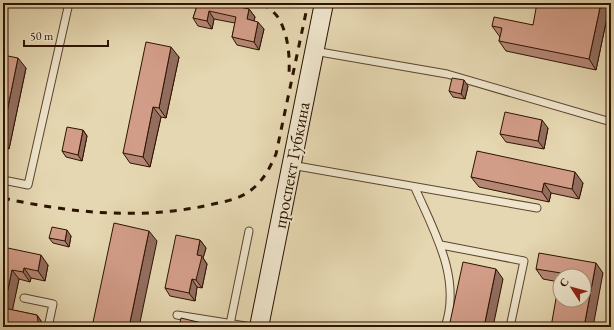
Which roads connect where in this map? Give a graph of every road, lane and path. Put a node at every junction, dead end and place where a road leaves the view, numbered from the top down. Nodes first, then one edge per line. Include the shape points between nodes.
1 (69, 3) edge
2 (324, 3) edge
3 (314, 51) junction
4 (611, 122) edge
5 (290, 165) junction
6 (3, 180) edge
7 (415, 188) junction
8 (538, 208) dead end
9 (249, 231) dead end
10 (441, 245) junction
11 (24, 298) dead end
12 (177, 315) dead end
13 (230, 324) junction
14 (48, 327) edge
15 (252, 327) edge
16 (259, 327) edge
17 (445, 327) edge
18 (510, 327) edge

1 - 6 lane via 28,185
2 - 3 main road, проспект Губкина
3 - 4 lane via 447,74
3 - 5 main road, проспект Губкина
5 - 7 lane
5 - 16 main road, проспект Губкина
7 - 8 lane
7 - 10 lane
9 - 13 lane
10 - 17 lane via 450,278 450,314
10 - 18 lane via 524,261
11 - 14 lane via 53,304
12 - 13 lane
13 - 15 lane

